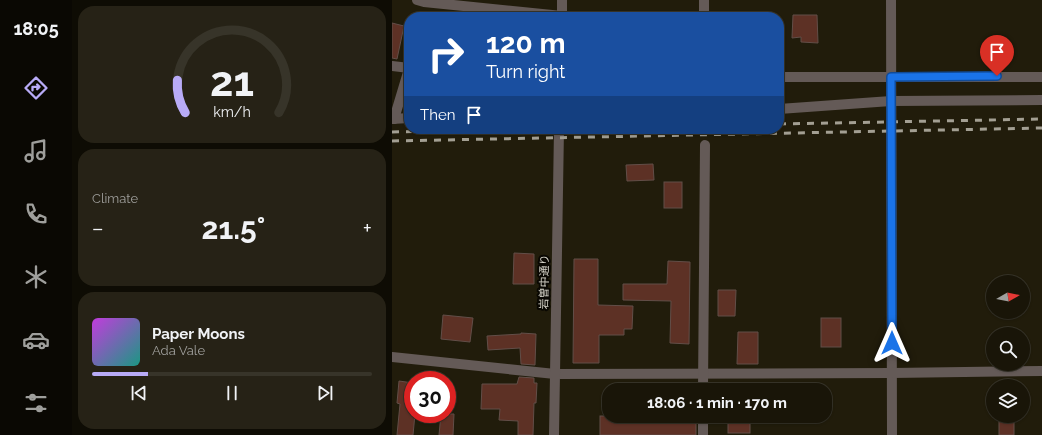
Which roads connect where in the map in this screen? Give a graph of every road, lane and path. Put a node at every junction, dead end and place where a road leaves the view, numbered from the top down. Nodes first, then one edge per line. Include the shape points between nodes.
1 (417, 0) edge
2 (562, 0) edge
3 (704, 0) edge
4 (891, 0) edge
5 (516, 12) edge
6 (562, 12) edge
7 (704, 12) edge
8 (392, 66) edge
9 (404, 68) edge
10 (1042, 76) edge
11 (784, 77) edge
12 (891, 77) junction
13 (404, 85) edge
14 (1042, 100) edge
15 (891, 101) junction
16 (784, 109) edge
17 (404, 118) edge
18 (393, 119) edge
19 (559, 134) edge
20 (705, 145) dead end
21 (392, 357) edge
22 (1042, 371) edge
23 (892, 373) junction
24 (555, 374) junction
25 (703, 374) junction
26 (703, 383) edge
27 (703, 423) edge
28 (554, 435) edge
29 (703, 435) edge
30 (892, 435) edge

1 - 5 street
2 - 6 street
3 - 7 street
4 - 12 street
8 - 9 street
10 - 12 street
11 - 12 street
12 - 15 street
13 - 18 street
14 - 15 street
15 - 16 street
15 - 23 street
17 - 18 street
19 - 24 street, 岩曽中通り
20 - 25 street
21 - 24 street
22 - 23 street
23 - 25 street
23 - 30 street
24 - 25 street
24 - 28 street, 岩曽中通り
25 - 26 street
27 - 29 street

